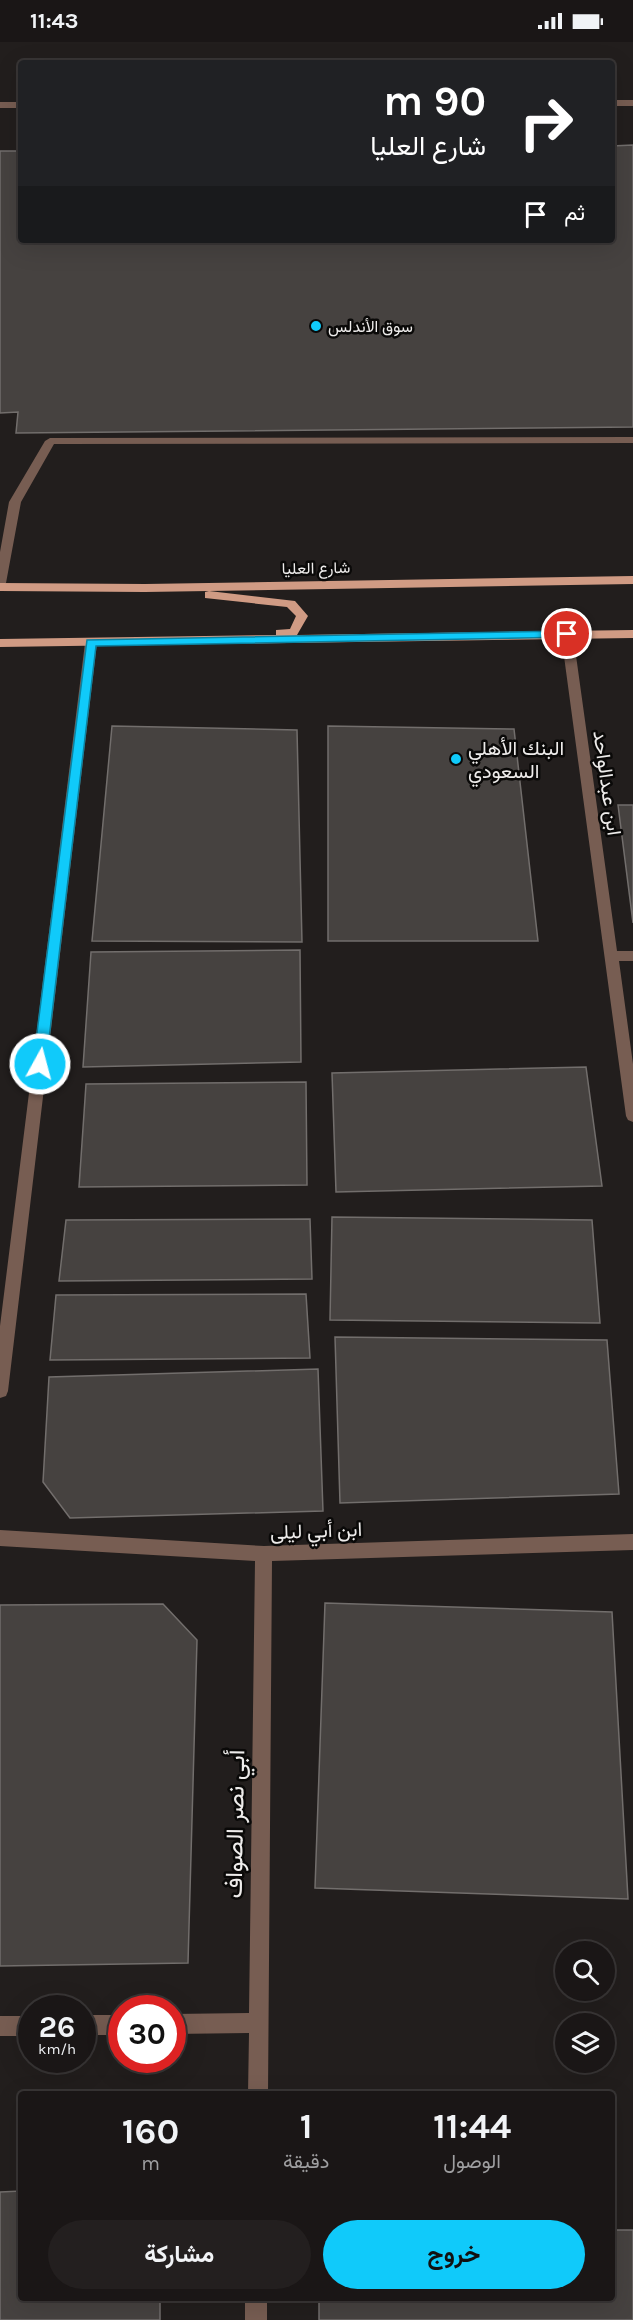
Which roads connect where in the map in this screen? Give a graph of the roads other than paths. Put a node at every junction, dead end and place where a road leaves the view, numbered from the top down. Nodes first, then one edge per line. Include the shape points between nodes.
1 (615, 103) edge
2 (633, 103) edge
3 (0, 105) edge
4 (18, 105) edge
5 (633, 440) edge
6 (633, 580) edge
7 (0, 585) edge
8 (146, 588) junction
9 (567, 634) junction
10 (633, 634) edge
11 (181, 641) junction
12 (0, 643) edge
13 (91, 643) junction
14 (611, 956) junction
15 (633, 956) edge
16 (633, 1116) edge
17 (0, 1391) edge
18 (0, 1538) edge
19 (633, 1542) edge
20 (264, 1554) junction
21 (258, 2023) junction
22 (186, 2024) edge
23 (0, 2026) edge
24 (18, 2026) edge
25 (258, 2091) edge
26 (256, 2301) edge
27 (256, 2320) edge

1 - 2 street
3 - 4 street
5 - 7 street via 50,441 15,502
6 - 8 main road, شارع العليا
7 - 8 main road, شارع العليا
8 - 11 main road via 291,604 302,616 294,632
9 - 10 main road
9 - 11 main road
9 - 14 street, ابن عبدالواحد
11 - 13 main road
12 - 13 main road
13 - 17 street
14 - 15 street
14 - 16 street, ابن عبدالواحد
18 - 20 street, ابن أبي ليلى
19 - 20 street, ابن أبي ليلى
20 - 21 street, أبي نصر الصواف
21 - 22 street
21 - 25 street, أبي نصر الصواف
23 - 24 street
26 - 27 street

